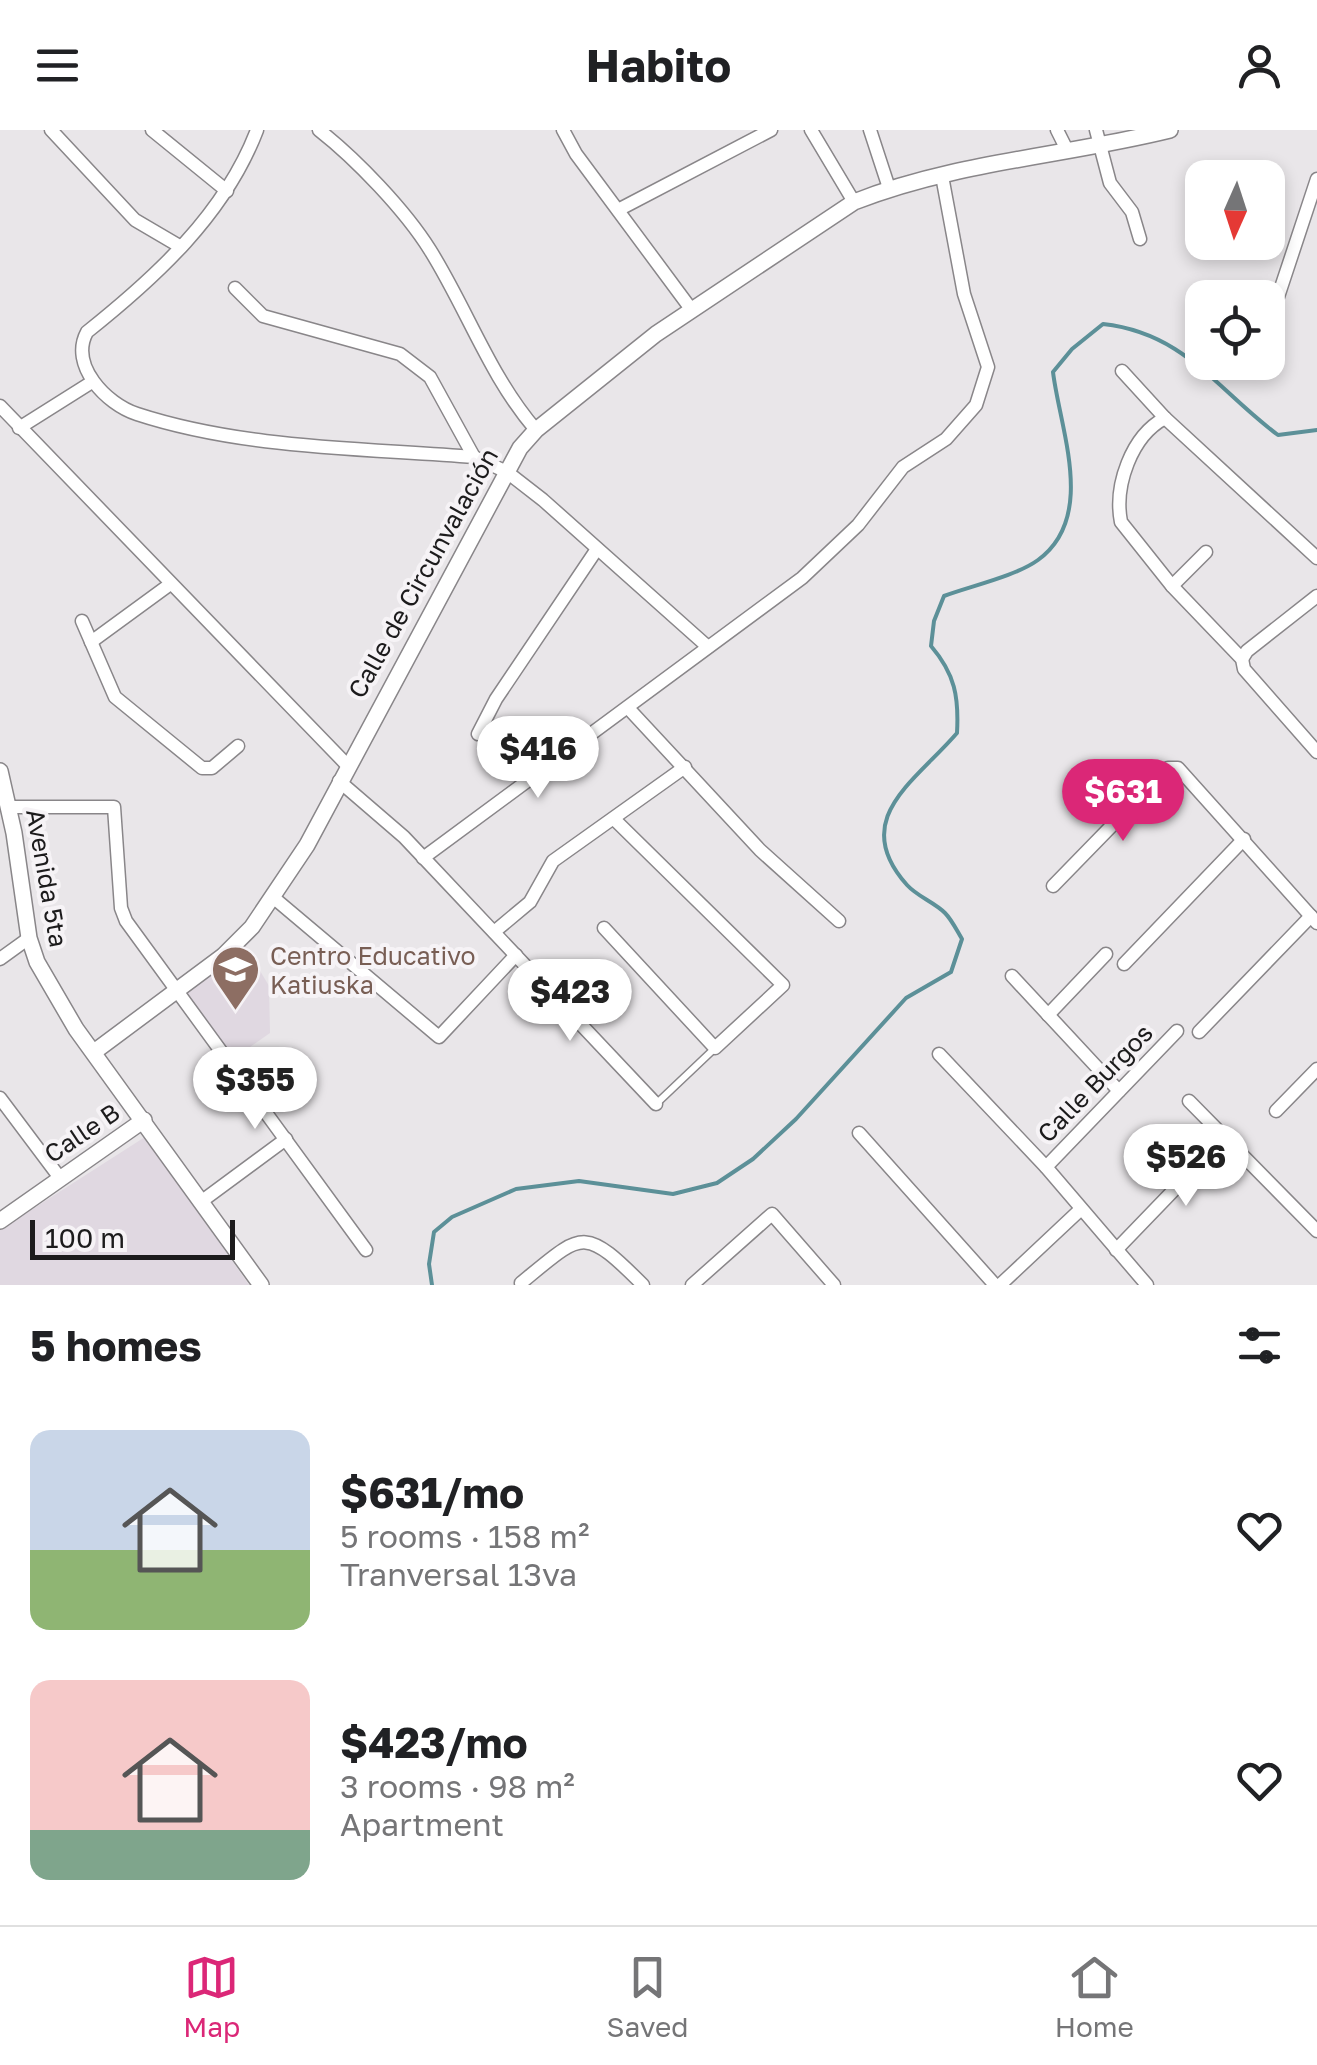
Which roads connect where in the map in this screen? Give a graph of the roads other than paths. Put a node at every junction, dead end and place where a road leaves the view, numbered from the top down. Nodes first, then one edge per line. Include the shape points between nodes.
1 (52, 130) edge
2 (152, 130) edge
3 (257, 130) edge
4 (320, 130) edge
5 (563, 130) edge
6 (771, 130) edge
7 (811, 130) edge
8 (870, 130) edge
9 (1056, 130) edge
10 (1163, 131) edge
11 (1098, 137) edge
12 (1066, 150) junction
13 (942, 176) junction
14 (1317, 179) edge
15 (889, 188) junction
16 (227, 191) junction
17 (854, 202) junction
18 (618, 210) junction
19 (1140, 240) dead end
20 (181, 246) junction
21 (1284, 280) edge
22 (235, 288) dead end
23 (692, 309) junction
24 (1122, 371) dead end
25 (92, 382) junction
26 (0, 406) edge
27 (1165, 418) junction
28 (19, 428) junction
29 (536, 430) junction
30 (474, 457) junction
31 (507, 472) junction
32 (597, 548) junction
33 (1206, 552) dead end
34 (1317, 558) edge
35 (169, 584) junction
36 (1172, 586) junction
37 (1317, 596) edge
38 (82, 621) dead end
39 (91, 642) junction
40 (708, 647) junction
41 (1242, 660) junction
42 (629, 709) junction
43 (478, 734) dead end
44 (238, 746) dead end
45 (1317, 752) edge
46 (685, 767) junction
47 (0, 771) edge
48 (343, 773) junction
49 (9, 807) junction
50 (614, 819) junction
51 (1244, 839) junction
52 (424, 858) junction
53 (1052, 886) dead end
54 (274, 898) junction
55 (1314, 919) edge
56 (840, 922) dead end
57 (604, 928) dead end
58 (494, 932) junction
59 (29, 938) junction
60 (1106, 954) dead end
61 (516, 955) junction
62 (0, 959) edge
63 (1124, 964) dead end
64 (1012, 976) dead end
65 (178, 989) junction
66 (1048, 1016) junction
67 (1176, 1030) dead end
68 (1199, 1032) dead end
69 (715, 1048) junction
70 (94, 1052) junction
71 (939, 1054) dead end
72 (1317, 1068) edge
73 (1119, 1090) junction
74 (0, 1098) edge
75 (1189, 1101) dead end
76 (656, 1104) joint
77 (1276, 1111) dead end
78 (144, 1120) junction
79 (859, 1133) dead end
80 (286, 1138) junction
81 (1224, 1138) junction
82 (1046, 1167) junction
83 (60, 1178) junction
84 (202, 1201) junction
85 (1081, 1209) junction
86 (0, 1221) edge
87 (1314, 1223) edge
88 (366, 1250) dead end
89 (1116, 1250) junction
90 (520, 1284) edge
91 (262, 1285) edge
92 (643, 1285) edge
93 (692, 1285) edge
94 (834, 1285) edge
95 (998, 1285) edge
96 (1147, 1285) edge

1 - 20 street via 135,220
2 - 16 street
3 - 16 street
4 - 29 street via 359,164 429,248 515,405
5 - 18 street
6 - 18 street
7 - 17 street
8 - 15 street
9 - 12 street
10 - 11 street, Calle de Circunvalación
11 - 12 street, Calle de Circunvalación
11 - 19 street via 1110,183 1132,212
12 - 13 street, Calle de Circunvalación
13 - 15 street, Calle de Circunvalación
13 - 40 street via 964,294 988,368 976,406 946,439 904,467 858,525 802,578
14 - 21 street
15 - 17 street, Calle de Circunvalación
16 - 20 street
17 - 23 street, Calle de Circunvalación
18 - 23 street
20 - 25 street via 150,282 88,332 82,360
22 - 30 street via 263,316 400,354 430,377
23 - 29 street, Calle de Circunvalación
24 - 27 street
25 - 28 street
25 - 30 street via 136,414 253,439
26 - 28 street
27 - 34 street
27 - 36 street via 1132,452 1119,511 1126,532
28 - 35 street
29 - 31 street, Calle de Circunvalación
30 - 31 street
31 - 32 street
31 - 48 street, Calle de Circunvalación
32 - 40 street
32 - 43 street
33 - 36 street
35 - 39 street
35 - 48 street
36 - 41 street
37 - 41 street
38 - 39 street
39 - 44 street via 115,696 202,768 212,768
40 - 42 street
41 - 45 street
42 - 46 street
42 - 52 street
46 - 50 street
46 - 56 street via 760,850
47 - 49 street, Avenida 5ta
48 - 52 street
48 - 54 street, Calle de Circunvalación
49 - 59 street, Avenida 5ta
49 - 65 street via 114,807 121,908
50 - 58 street via 553,861 530,902
50 - 69 street via 783,984
51 - 53 street via 1178,768 1168,768
51 - 55 street
51 - 63 street
52 - 58 street
54 - 61 street via 439,1037
54 - 65 street, Calle de Circunvalación via 223,956
55 - 68 street
57 - 69 street
58 - 61 street
59 - 62 street
59 - 70 street, Avenida 5ta via 56,1000
60 - 66 street
61 - 76 street
64 - 66 street
65 - 70 street, Calle de Circunvalación
65 - 80 street
66 - 73 street
67 - 73 street, Calle Burgos
69 - 76 lane
70 - 78 street, Avenida 5ta
71 - 82 street
72 - 77 street
73 - 82 street, Calle Burgos
74 - 83 street
75 - 81 street
78 - 83 street, Calle B
78 - 84 street, Avenida 5ta
79 - 95 street
80 - 84 street
80 - 88 street
81 - 87 street
81 - 89 street
82 - 85 street
83 - 86 street, Calle B
84 - 91 street, Avenida 5ta
85 - 89 street
85 - 95 street
89 - 96 street
90 - 92 street via 570,1243 588,1240
93 - 94 street via 772,1214

